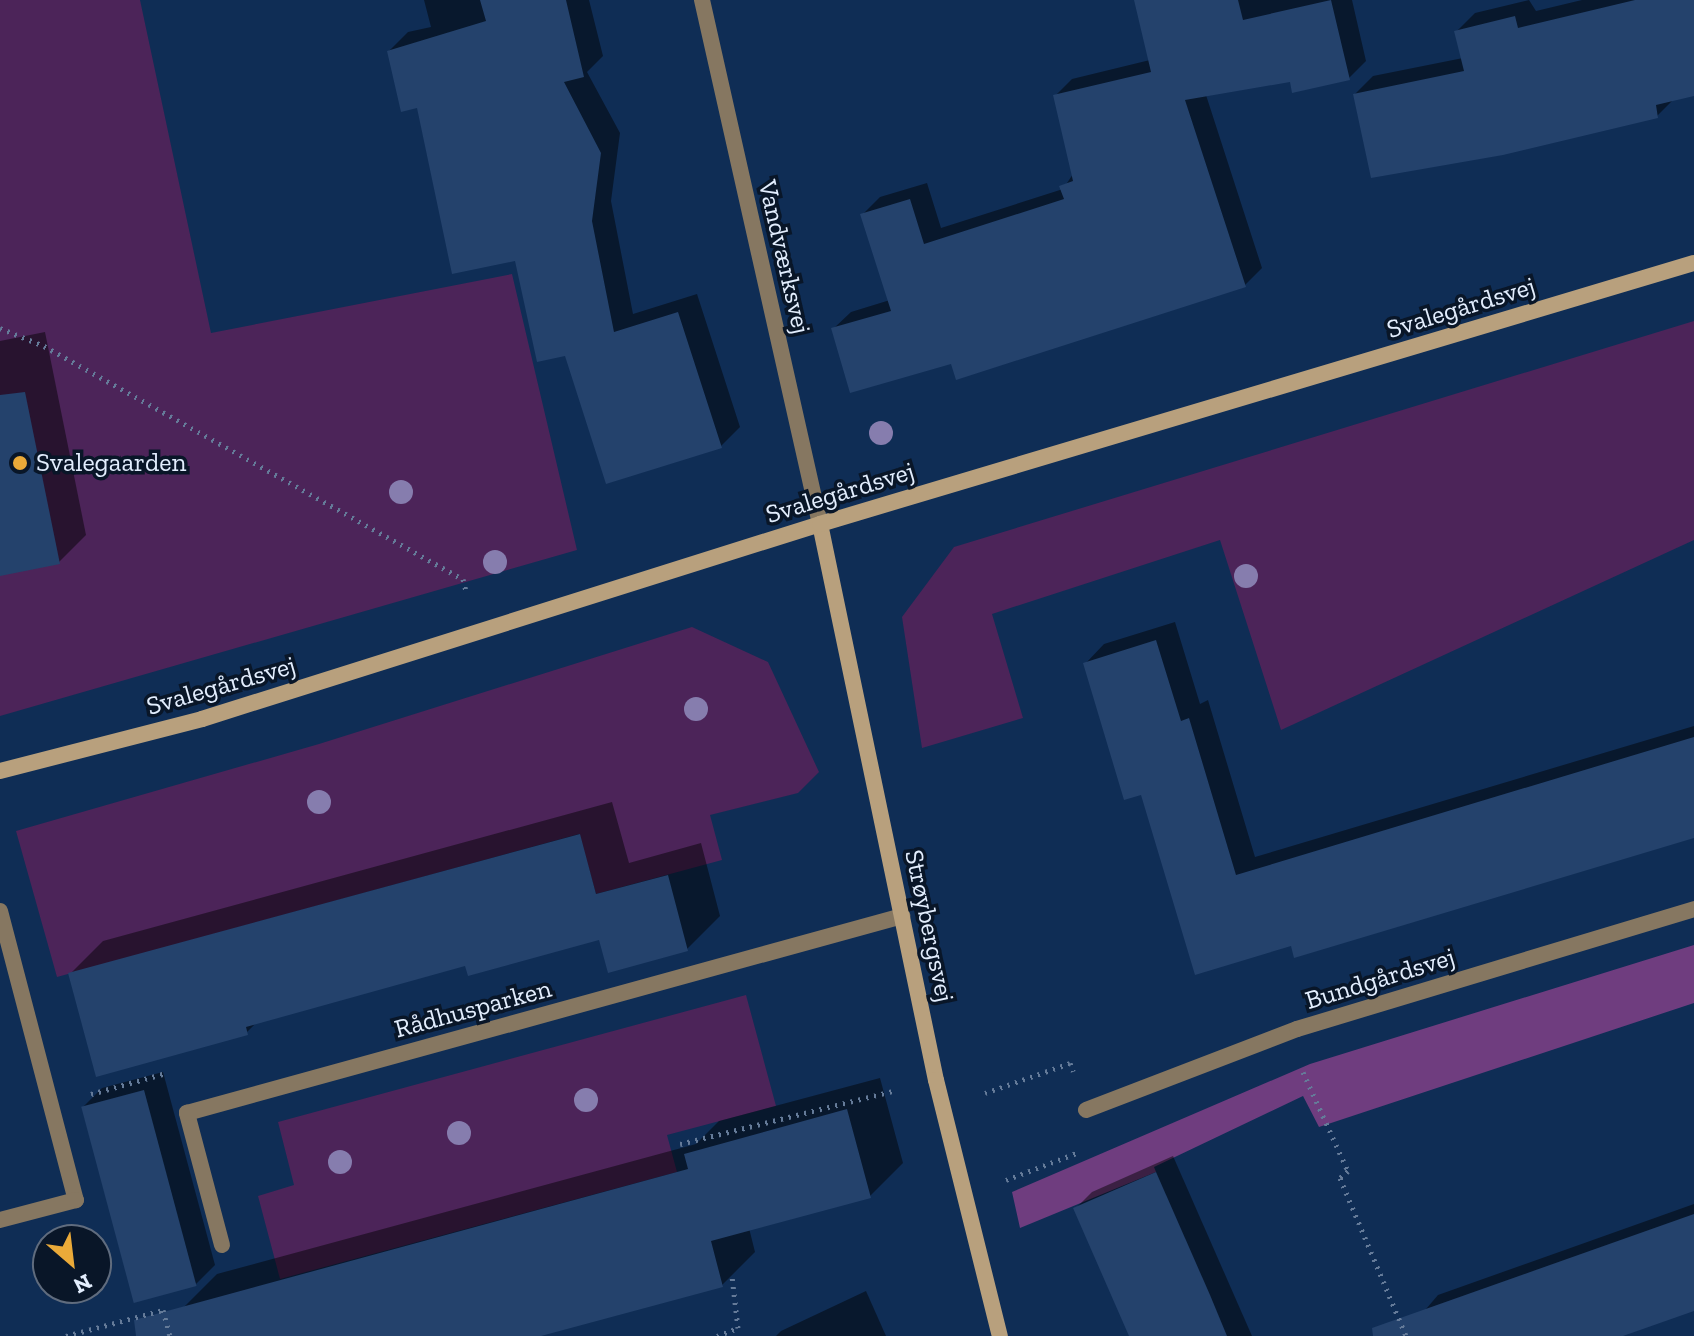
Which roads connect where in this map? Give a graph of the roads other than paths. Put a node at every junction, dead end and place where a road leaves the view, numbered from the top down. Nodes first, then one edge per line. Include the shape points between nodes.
1 (702, 0) edge
2 (1694, 263) edge
3 (820, 524) junction
4 (0, 771) edge
5 (1694, 909) edge
6 (0, 911) edge
7 (902, 916) junction
8 (1086, 1110) dead end
9 (0, 1220) edge
10 (222, 1245) dead end
11 (1000, 1336) edge

1 - 3 street, Vandværksvej
2 - 3 street, Svalegårdsvej
3 - 4 street, Svalegårdsvej via 202,719
3 - 7 street, Strøybergsvej
5 - 8 street, Bundgårdsvej via 1286,1034
6 - 9 street via 76,1200
7 - 10 street, Rådhusparken via 187,1113
7 - 11 street, Strøybergsvej via 936,1080

